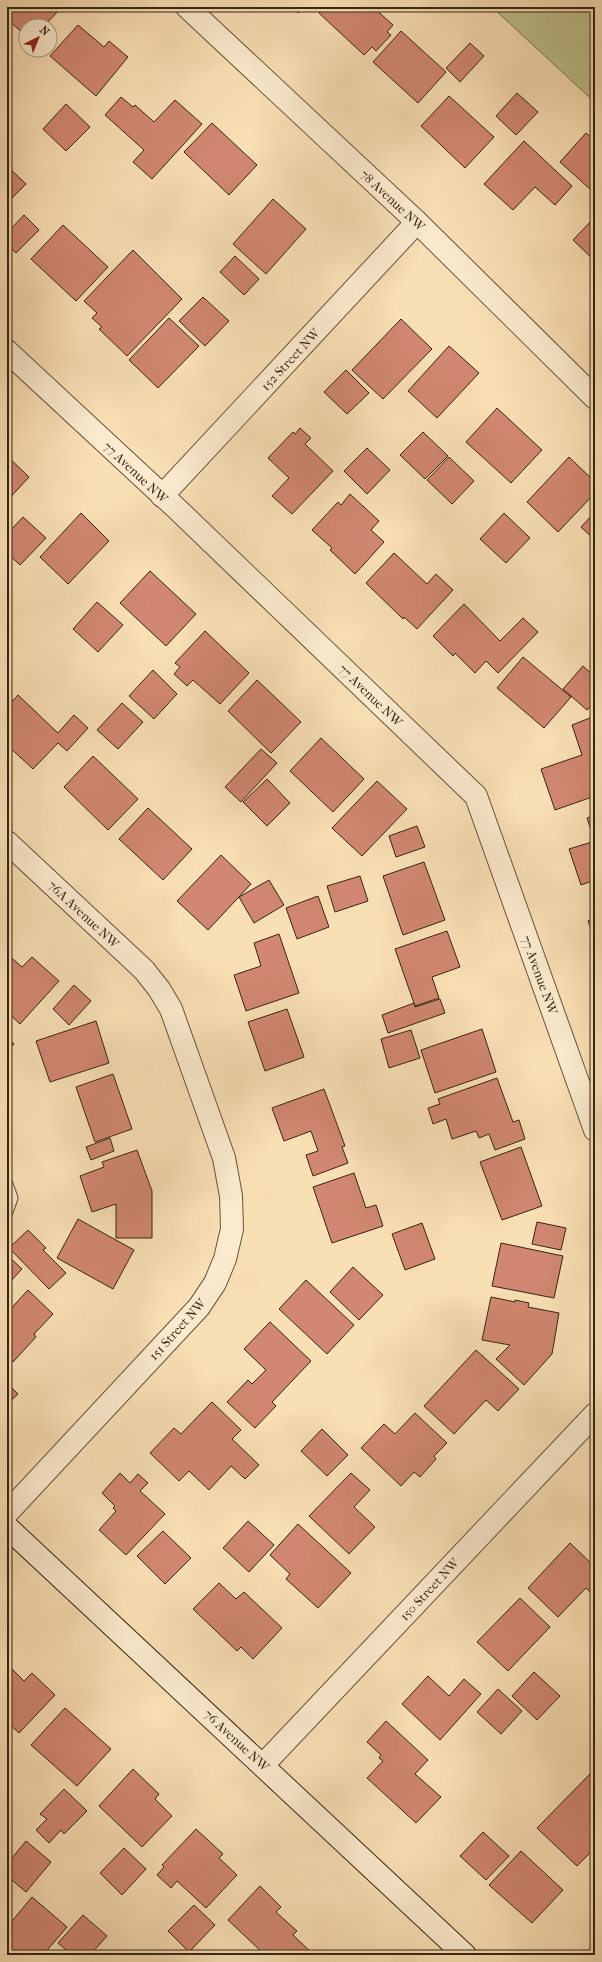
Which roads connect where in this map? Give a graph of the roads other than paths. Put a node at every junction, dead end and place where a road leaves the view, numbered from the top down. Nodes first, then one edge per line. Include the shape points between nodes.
1 (187, 7) edge
2 (417, 222) junction
3 (7, 351) edge
4 (595, 398) edge
5 (162, 496) junction
6 (7, 842) edge
7 (159, 989) joint
8 (595, 1130) edge
9 (7, 1184) edge
10 (7, 1212) edge
11 (595, 1414) edge
12 (7, 1513) edge
13 (7, 1528) edge
14 (263, 1765) junction
15 (465, 1955) edge

1 - 2 street, 78 Avenue NW
2 - 4 street, 78 Avenue NW
2 - 5 street, 152 Street NW
3 - 5 street, 77 Avenue NW
5 - 8 street, 77 Avenue NW via 476,796
6 - 7 street, 76A Avenue NW via 144,970
7 - 12 street, 151 Street NW via 181,1034 224,1158 231,1196 232,1229 224,1259 215,1283 199,1307
9 - 10 lane via 12,1198
11 - 14 street, 150 Street NW
13 - 14 street, 76 Avenue NW
14 - 15 street, 76 Avenue NW

